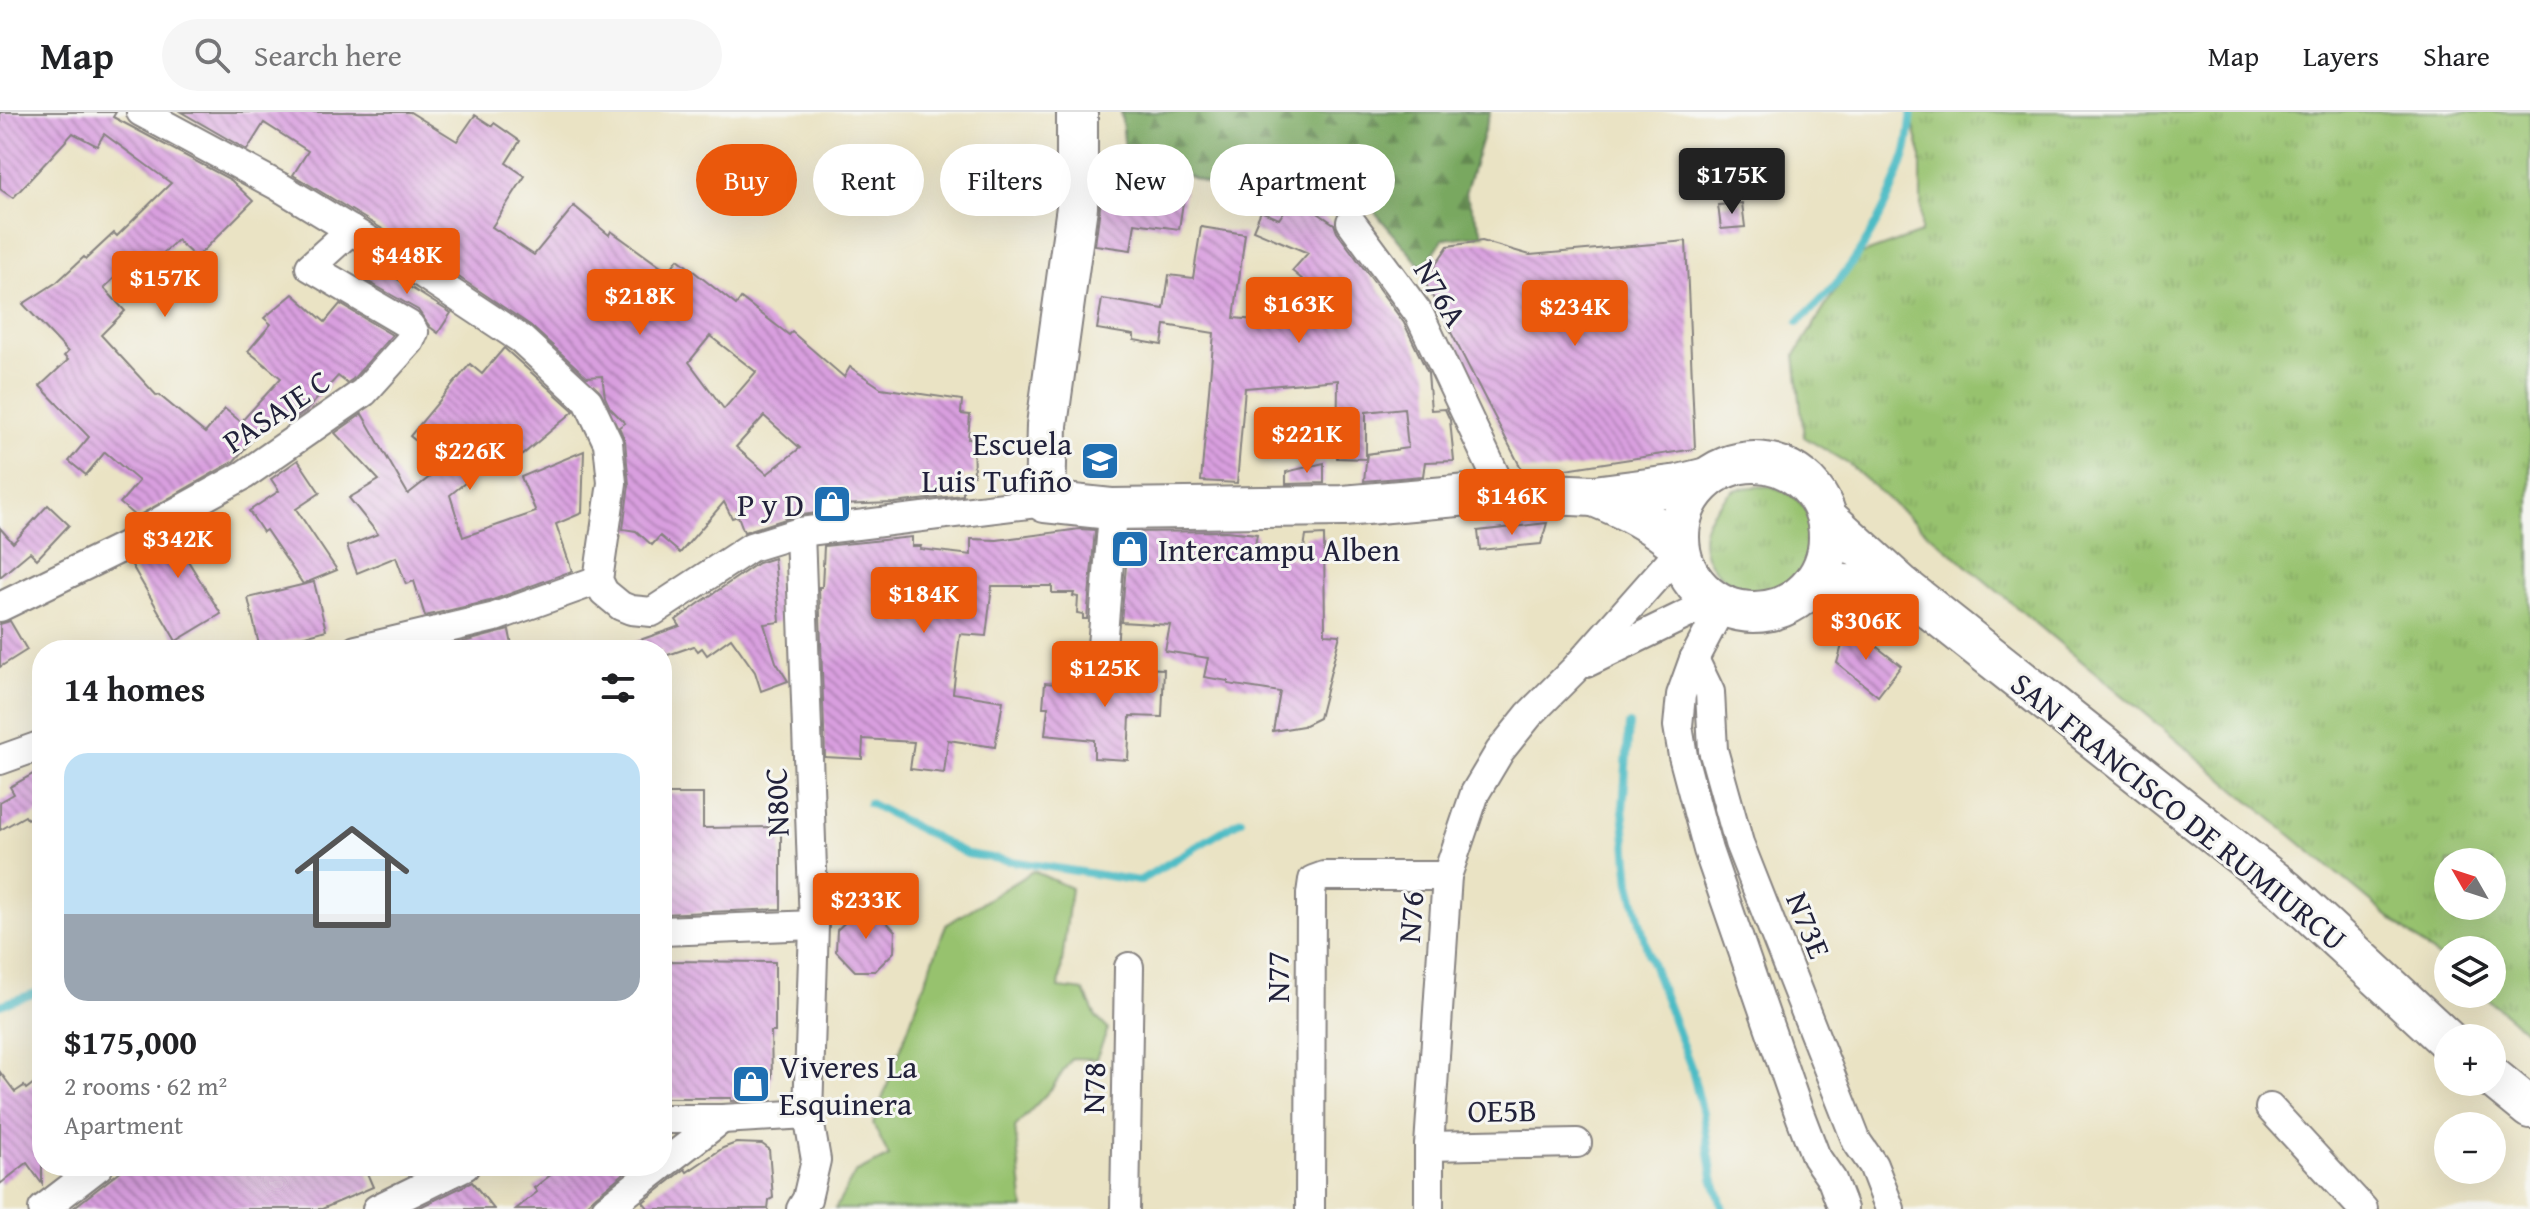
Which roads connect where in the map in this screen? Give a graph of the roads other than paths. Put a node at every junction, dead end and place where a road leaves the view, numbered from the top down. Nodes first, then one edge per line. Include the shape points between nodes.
1 (141, 112) edge
2 (1077, 112) edge
3 (1351, 222) dead end
4 (351, 230) junction
5 (1707, 478) junction
6 (1503, 492) junction
7 (1594, 496) junction
8 (1045, 502) junction
9 (1111, 509) junction
10 (1828, 519) junction
11 (800, 532) junction
12 (1679, 547) junction
13 (598, 580) junction
14 (1814, 584) junction
15 (1903, 587) junction
16 (1718, 604) junction
17 (0, 607) edge
18 (398, 640) edge
19 (1694, 659) junction
20 (1575, 669) junction
21 (1100, 670) dead end
22 (32, 749) edge
23 (0, 760) edge
24 (1739, 843) junction
25 (1708, 850) junction
26 (1447, 876) junction
27 (814, 925) junction
28 (672, 931) edge
29 (1129, 967) dead end
30 (2434, 1028) edge
31 (2506, 1088) edge
32 (1839, 1092) junction
33 (2270, 1108) dead end
34 (2530, 1108) edge
35 (1798, 1110) junction
36 (808, 1114) junction
37 (672, 1119) edge
38 (722, 1119) junction
39 (1857, 1142) junction
40 (1577, 1143) dead end
41 (1429, 1146) junction
42 (1816, 1157) junction
43 (672, 1158) edge
44 (86, 1176) edge
45 (445, 1176) edge
46 (649, 1176) edge
47 (808, 1206) edge
48 (43, 1209) edge
49 (377, 1209) edge
50 (606, 1209) edge
51 (1125, 1209) edge
52 (1310, 1209) edge
53 (1429, 1209) edge
54 (1843, 1209) edge
55 (1890, 1209) edge
56 (2363, 1209) edge

1 - 4 street
2 - 8 main road via 1077,207 1047,425
3 - 6 street, N76A via 1419,314
4 - 13 street via 521,339 588,401 608,443 612,483
4 - 17 street, PASAJE C via 310,267 414,332 364,392 244,475 127,545
5 - 7 main road
5 - 10 main road via 1739,463 1786,468 1820,498
5 - 12 main road via 1690,497
6 - 7 main road
6 - 9 main road via 1343,506
7 - 12 main road via 1657,526
8 - 9 main road
8 - 11 street
9 - 21 street
10 - 14 main road via 1829,553
10 - 15 main road, SAN FRANCISCO DE RUMIURCU
11 - 13 street via 751,547 652,612 621,606
11 - 27 street, N80C
12 - 16 main road via 1691,579
12 - 20 street, N76
13 - 18 street via 495,617
14 - 15 main road
14 - 16 main road via 1788,605 1755,613
15 - 30 main road, SAN FRANCISCO DE RUMIURCU via 2285,890
16 - 19 street
16 - 20 street, N76
19 - 24 street, N73E via 1710,692 1713,750
19 - 25 street via 1681,695 1678,726
20 - 26 street, N76 via 1500,751 1475,793
22 - 23 street
24 - 25 street
24 - 32 street, N73E
25 - 35 street
26 - 41 street, N76
26 - 52 street, N77 via 1313,880
27 - 28 street
27 - 36 street, N80C
29 - 51 street, N78
31 - 34 main road
32 - 35 street
32 - 39 street, N73E
33 - 56 street
35 - 42 street
36 - 38 street
36 - 47 street, N80C via 816,1160
37 - 38 street
38 - 43 street
39 - 42 street
39 - 55 street, N73E via 1873,1165
40 - 41 street, OE5B
41 - 53 street, N76
42 - 54 street
44 - 48 street
45 - 49 street
46 - 50 street

